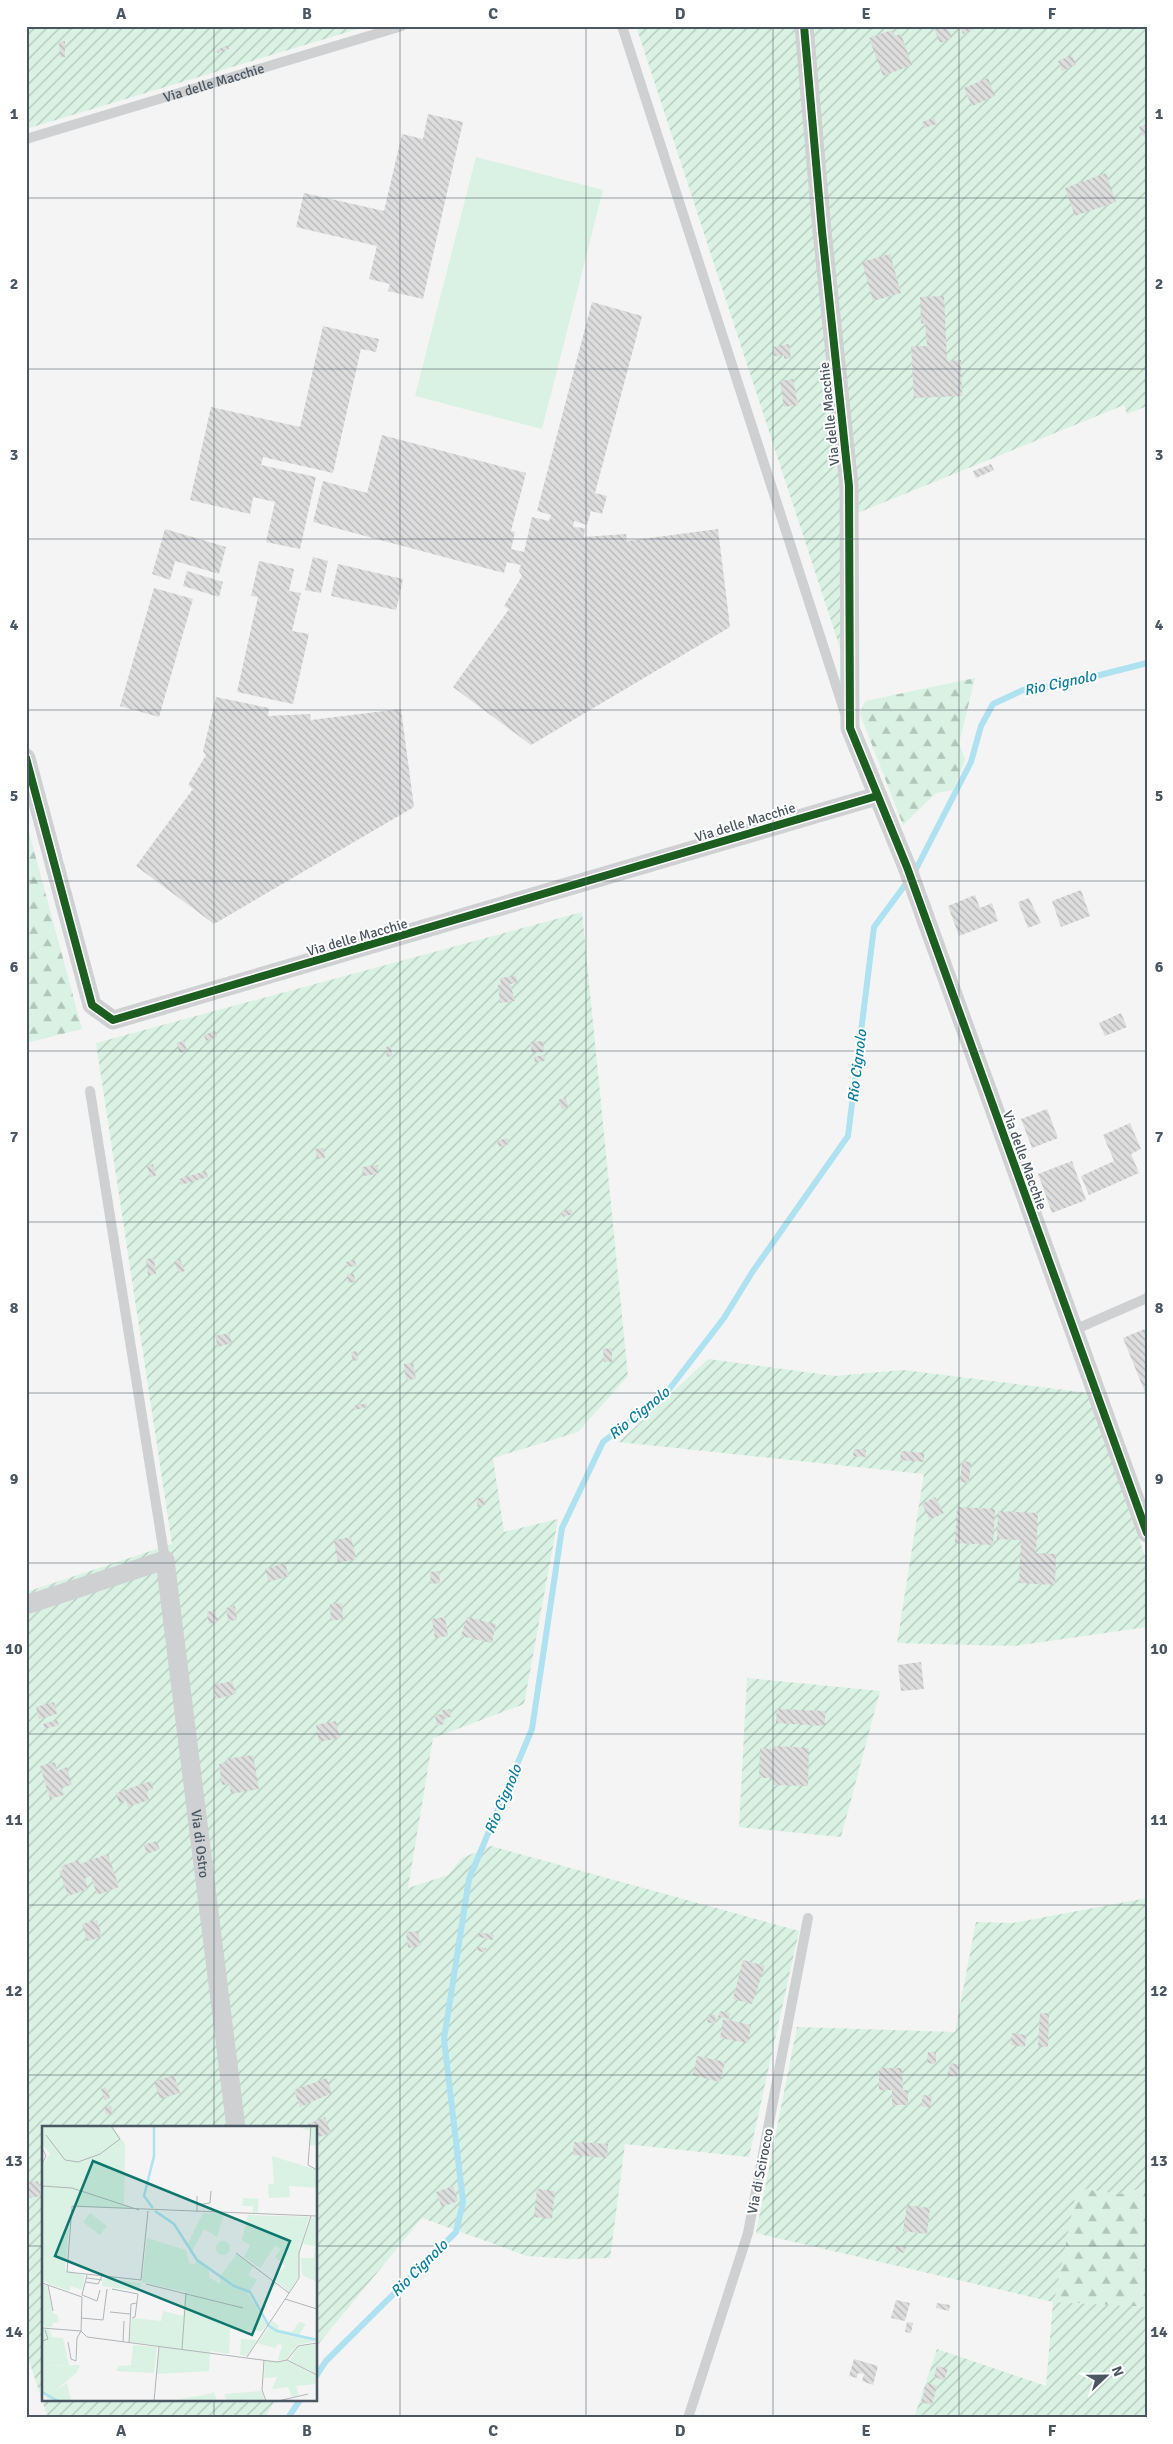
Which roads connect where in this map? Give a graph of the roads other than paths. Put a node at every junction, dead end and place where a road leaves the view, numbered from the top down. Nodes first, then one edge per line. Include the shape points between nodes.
1 (402, 26) edge
2 (622, 26) edge
3 (804, 26) edge
4 (26, 139) edge
5 (850, 728) junction
6 (26, 758) edge
7 (877, 796) junction
8 (90, 1091) dead end
9 (1147, 1298) edge
10 (1074, 1330) junction
11 (1147, 1533) edge
12 (169, 1559) junction
13 (26, 1605) edge
14 (808, 1918) dead end
15 (236, 2126) edge
16 (688, 2418) edge

1 - 4 lane, Via delle Macchie
2 - 5 lane, Via delle Macchie
3 - 5 street, Via delle Macchie via 849,486
5 - 7 street, Via delle Macchie
6 - 7 street, Via delle Macchie via 92,1005 113,1020
7 - 10 street, Via delle Macchie via 907,867
8 - 12 lane
9 - 10 lane
10 - 11 street, Via delle Macchie
12 - 13 street
12 - 15 street, Via di Ostro
14 - 16 lane, Via di Scirocco via 748,2233

